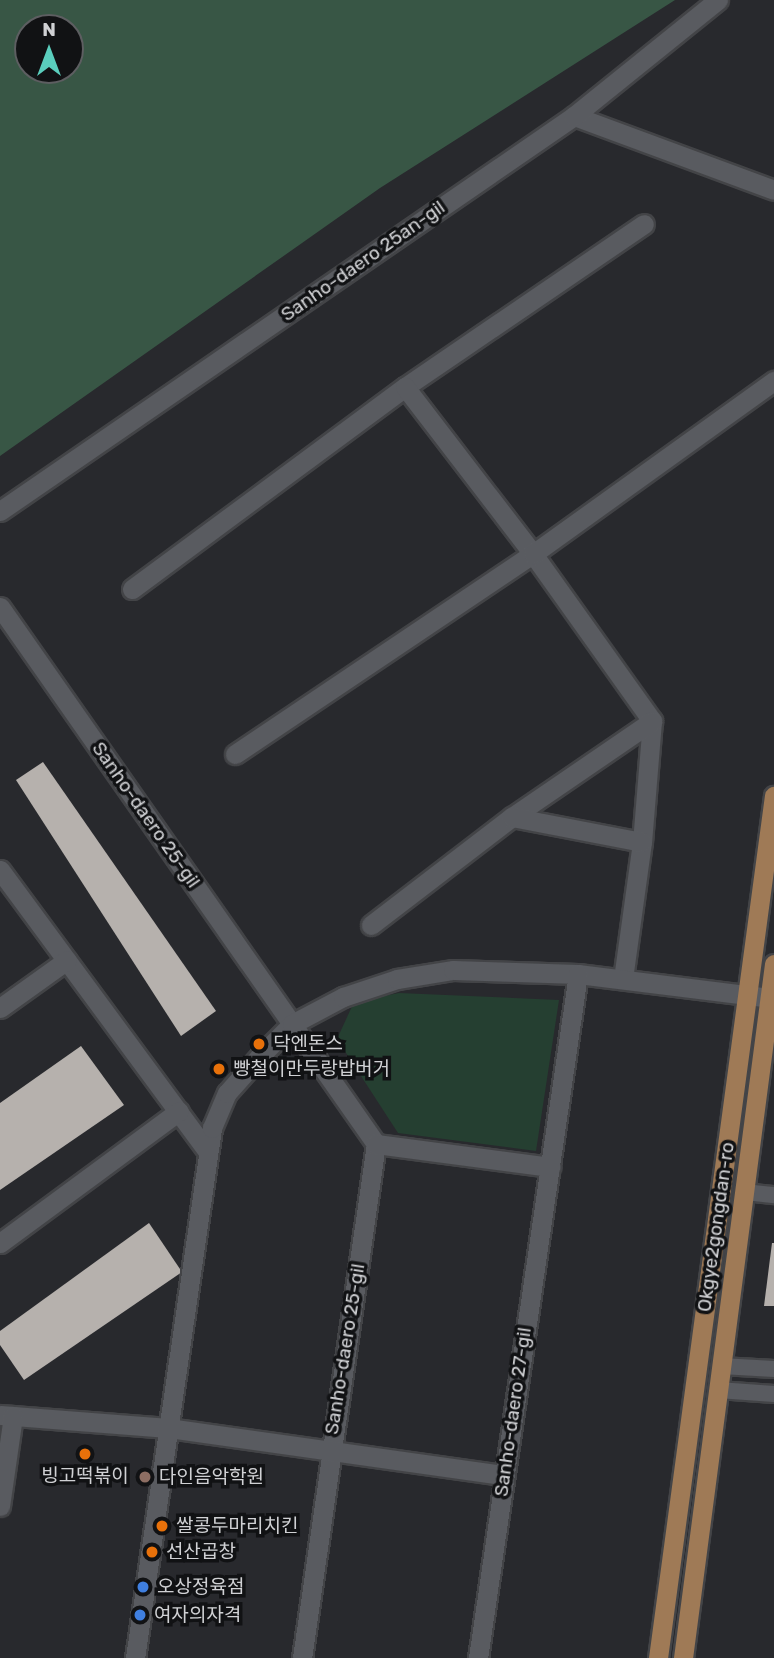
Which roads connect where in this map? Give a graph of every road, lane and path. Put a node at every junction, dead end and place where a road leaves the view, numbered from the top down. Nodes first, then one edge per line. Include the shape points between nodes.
1 (718, 0) edge
2 (574, 116) junction
3 (774, 190) edge
4 (645, 223) dead end
5 (774, 381) edge
6 (405, 387) junction
7 (0, 511) edge
8 (533, 554) junction
9 (132, 589) dead end
10 (0, 607) edge
11 (652, 721) junction
12 (235, 754) dead end
13 (774, 796) edge
14 (512, 817) junction
15 (642, 842) junction
16 (0, 870) edge
17 (371, 925) dead end
18 (67, 960) junction
19 (774, 964) edge
20 (579, 974) junction
21 (623, 979) junction
22 (746, 996) junction
23 (770, 998) junction
24 (0, 1008) edge
25 (292, 1024) junction
26 (179, 1111) junction
27 (376, 1144) junction
28 (208, 1152) junction
29 (550, 1167) junction
30 (744, 1192) junction
31 (774, 1195) edge
32 (0, 1244) edge
33 (721, 1366) junction
34 (774, 1369) edge
35 (718, 1391) junction
36 (774, 1394) edge
37 (7, 1416) edge
38 (168, 1428) junction
39 (329, 1451) junction
40 (504, 1475) junction
41 (0, 1506) edge
42 (135, 1658) edge
43 (302, 1658) edge
44 (478, 1658) edge
45 (658, 1658) edge
46 (683, 1658) edge

1 - 2 street, Sanho-daero 25an-gil
2 - 3 street
2 - 7 street, Sanho-daero 25an-gil
4 - 6 street
5 - 8 street
6 - 8 street
6 - 9 street
8 - 11 street
8 - 12 street
10 - 25 street, Sanho-daero 25-gil
11 - 14 street
11 - 15 street
13 - 22 main road, Okgye2gongdan-ro
14 - 15 street
14 - 17 street
15 - 21 street
16 - 18 street
18 - 24 street
18 - 26 street
19 - 23 main road, Okgye2gongdan-ro
20 - 21 street
20 - 25 street via 453,970 397,979 343,997
20 - 29 street, Sanho-daero 27-gil
21 - 22 street
22 - 23 street
22 - 45 main road, Okgye2gongdan-ro
23 - 30 main road, Okgye2gongdan-ro
25 - 27 street, Sanho-daero 25-gil
25 - 28 street via 227,1093
26 - 28 street
26 - 32 street
27 - 29 street
27 - 39 street, Sanho-daero 25-gil
28 - 38 street
29 - 40 street, Sanho-daero 27-gil
30 - 31 lane
30 - 33 main road, Okgye2gongdan-ro
33 - 34 lane
33 - 35 main road, Okgye2gongdan-ro
35 - 36 lane
35 - 46 main road, Okgye2gongdan-ro
37 - 38 street
37 - 41 street
38 - 39 street, Sanho-daero 25-gil
38 - 42 street
39 - 40 street, Sanho-daero 25-gil
39 - 43 street, Sanho-daero 25-gil
40 - 44 street, Sanho-daero 27-gil

